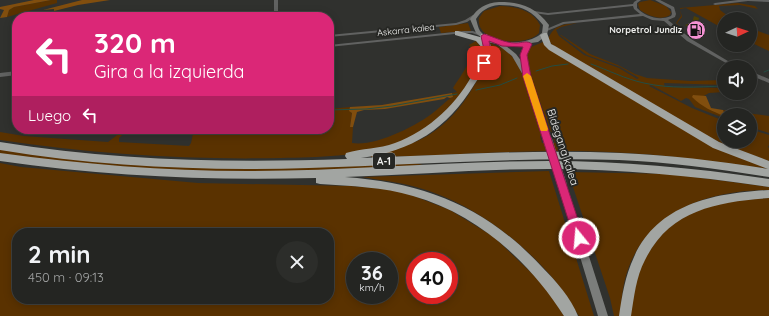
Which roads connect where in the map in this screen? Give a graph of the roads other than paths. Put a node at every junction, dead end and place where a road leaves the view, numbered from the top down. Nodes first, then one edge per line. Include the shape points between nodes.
1 (276, 0) edge
2 (506, 0) edge
3 (639, 0) edge
4 (657, 0) edge
5 (769, 1) edge
6 (487, 3) edge
7 (715, 4) dead end
8 (516, 5) junction
9 (634, 5) junction
10 (276, 12) edge
11 (534, 12) junction
12 (644, 15) junction
13 (474, 16) junction
14 (664, 19) junction
15 (545, 32) junction
16 (458, 33) junction
17 (334, 36) edge
18 (484, 36) junction
19 (496, 42) junction
20 (528, 44) junction
21 (334, 45) edge
22 (488, 50) junction
23 (724, 60) edge
24 (12, 74) edge
25 (0, 75) edge
26 (757, 76) edge
27 (527, 77) junction
28 (769, 81) edge
29 (0, 146) edge
30 (0, 157) edge
31 (769, 164) edge
32 (268, 165) junction
33 (769, 174) edge
34 (223, 176) junction
35 (769, 183) edge
36 (769, 194) edge
37 (572, 316) edge
38 (603, 316) edge
39 (625, 316) edge

1 - 10 street
2 - 8 street
3 - 9 street
4 - 14 street via 669,5 674,11 672,17
5 - 7 street via 748,0
6 - 8 street
6 - 13 street
8 - 11 street
9 - 11 street via 548,14
9 - 12 street
11 - 15 street via 543,20
12 - 14 street
12 - 15 street via 562,23
13 - 17 street, Askarra kalea via 456,24
13 - 18 street via 474,26
14 - 23 street via 689,40
15 - 20 street via 535,42
15 - 31 highway via 548,44 552,48 686,129 716,145
16 - 18 street, Askarra kalea via 472,32
16 - 21 street, Askarra kalea
16 - 22 highway via 478,40
18 - 19 street
18 - 22 highway
19 - 20 street
19 - 27 street, Bidegana kalea via 514,55
20 - 27 street, Bidegana kalea via 524,55
22 - 32 highway via 484,63 462,100 439,123 417,137 377,152
24 - 25 street
26 - 28 street
27 - 38 street, Bidegana kalea, bridge
29 - 32 highway, A-1 via 123,161
30 - 34 highway, A-1 via 121,171
32 - 33 highway, A-1 via 472,157 602,156 700,164
34 - 35 highway, A-1 via 549,165 657,169
34 - 37 highway via 376,184 445,202 467,213 519,251 552,288
36 - 39 highway via 704,202 685,210 658,231 638,259 629,288

